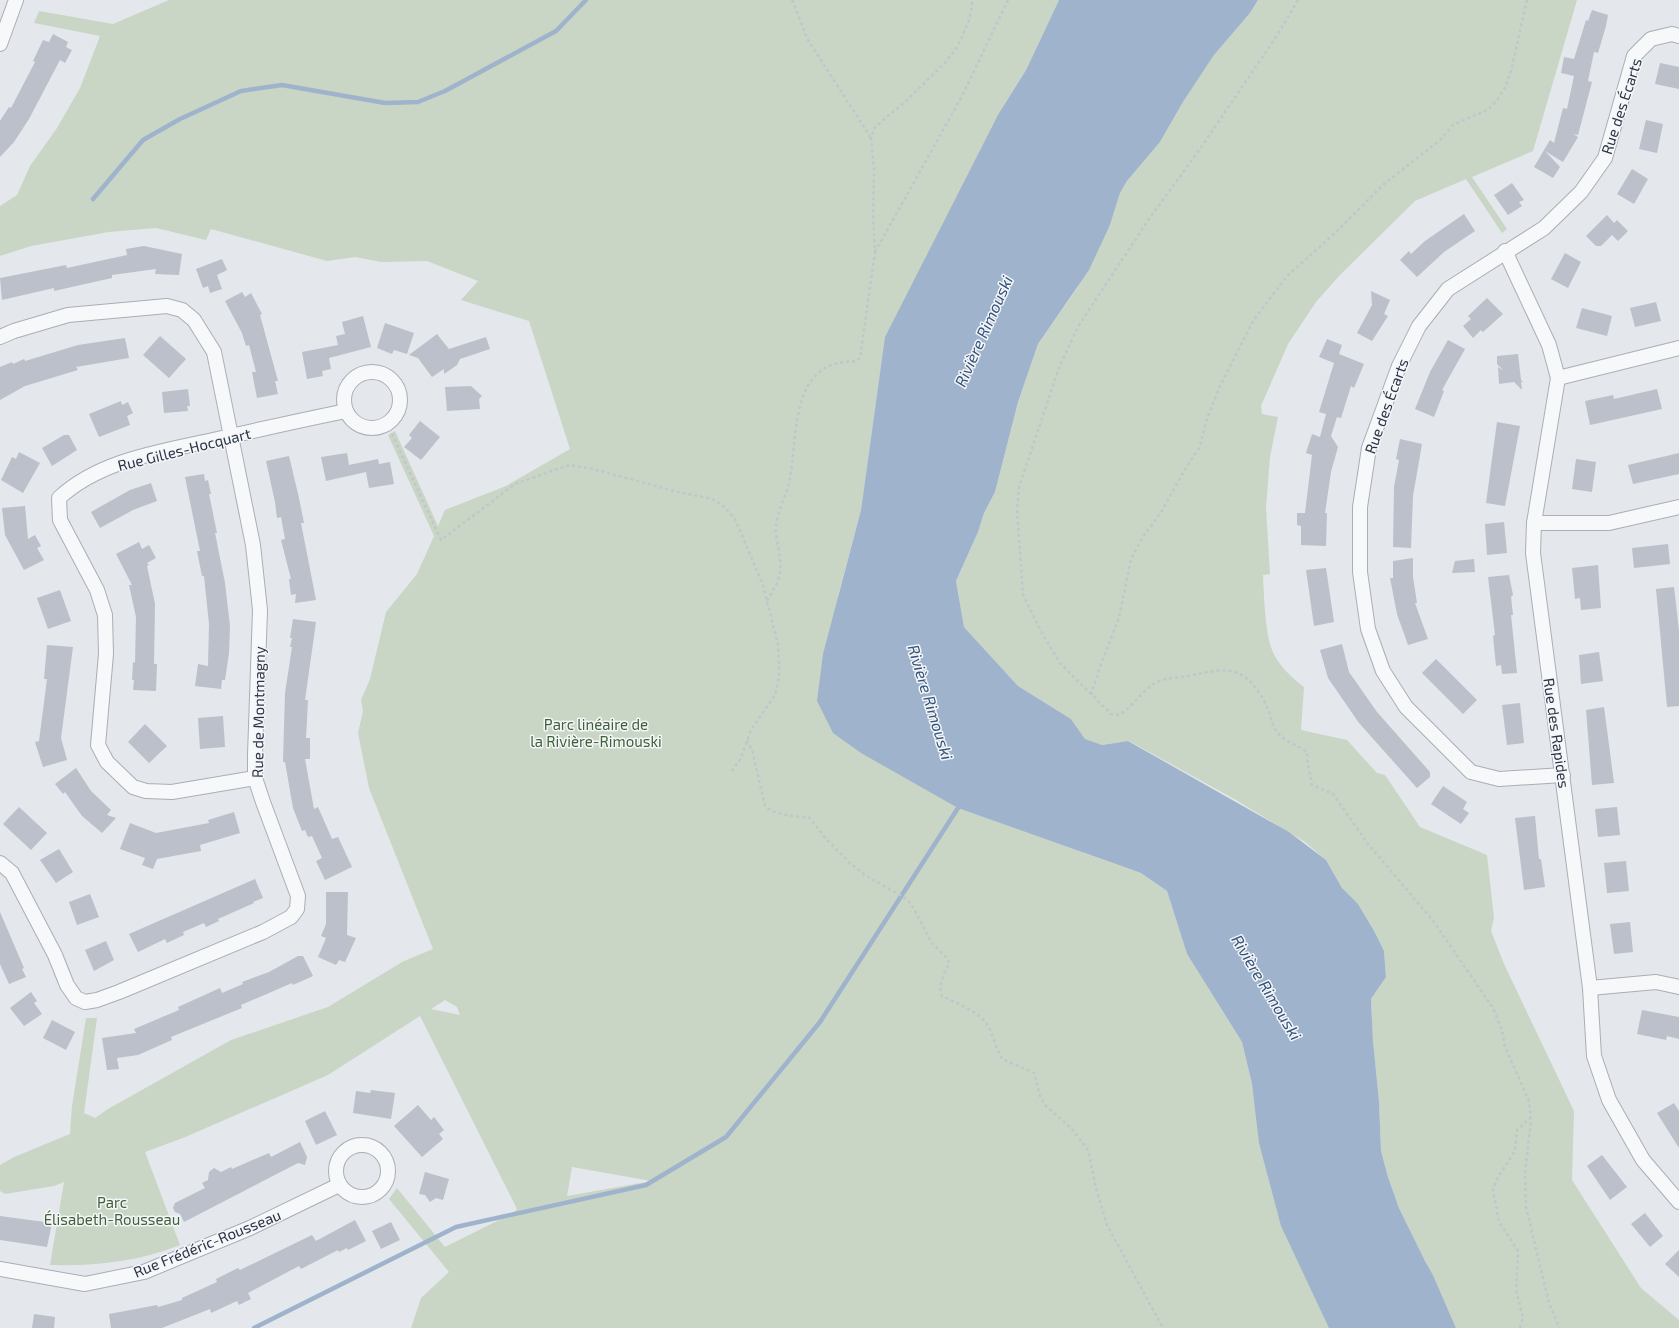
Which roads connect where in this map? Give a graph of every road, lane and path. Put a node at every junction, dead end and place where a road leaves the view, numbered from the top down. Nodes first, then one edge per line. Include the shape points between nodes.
1 (16, 0) edge
2 (792, 0) edge
3 (973, 0) edge
4 (1008, 0) edge
5 (1298, 0) edge
6 (1528, 0) edge
7 (1679, 36) edge
8 (0, 44) edge
9 (871, 138) junction
10 (1505, 251) junction
11 (875, 252) junction
12 (0, 337) edge
13 (1679, 348) edge
14 (1558, 378) junction
15 (346, 411) junction
16 (387, 423) junction
17 (231, 436) junction
18 (1679, 507) edge
19 (1534, 523) junction
20 (767, 601) junction
21 (1091, 695) junction
22 (748, 740) junction
23 (730, 773) dead end
24 (1563, 775) junction
25 (255, 778) junction
26 (0, 863) edge
27 (1679, 987) edge
28 (1590, 988) junction
29 (1530, 1117) junction
30 (339, 1185) dead end
31 (1679, 1202) edge
32 (0, 1269) edge
33 (1163, 1328) edge
34 (1520, 1328) edge
35 (1559, 1328) edge

1 - 8 street
2 - 9 path via 808,40
3 - 9 path via 969,20 958,46 943,65 876,127
4 - 11 path via 962,96
5 - 21 path via 1278,34 1079,325 1055,380 1019,487 1017,510 1023,595 1060,663
6 - 21 path via 1511,71 1497,100 1489,109 1453,126 1440,140 1384,184 1288,276 1253,321 1220,386 1206,421 1200,446 1131,559 1120,618
7 - 10 street, Rue des Écarts via 1672,34 1651,39 1634,56 1605,158 1581,192 1544,228
9 - 11 path
10 - 14 street, Rue des Rapides via 1549,345
10 - 24 street, Rue des Écarts via 1448,290 1420,326 1399,366 1369,448 1360,507 1360,572 1368,630 1382,671 1406,707 1471,772 1499,779
11 - 20 path via 860,358 821,370 802,401 795,431 790,480 775,526 781,566 780,578
12 - 17 street, Rue de Montmagny via 68,315 166,306 182,310 194,320 214,352
13 - 14 street
14 - 19 street, Rue des Rapides
15 - 16 street via 353,421 364,427 376,427
15 - 16 street via 345,392 349,384 356,377 374,372 391,380 400,397 395,415
15 - 17 street, Rue Gilles-Hocquart
16 - 20 path via 441,540 516,484 569,465 593,469 712,499 722,505 735,519 763,585
17 - 25 street, Rue de Montmagny via 253,545 260,610
17 - 25 street, Rue Gilles-Hocquart via 151,454 94,473 72,486 59,498 58,507 60,520 97,590 105,615 106,654 98,745 107,762 133,787 146,791 172,792
18 - 19 street via 1609,523
19 - 24 street, Rue des Rapides via 1533,553
20 - 22 path via 778,645 779,677 775,695 751,730
21 - 29 path via 1106,709 1118,715 1125,712 1142,693 1157,682 1219,669 1233,671 1253,685 1268,708 1270,720 1278,732 1288,742 1307,752 1312,785 1332,794 1368,844 1434,922 1493,1008 1502,1030 1505,1047 1529,1101
22 - 23 path via 740,760
22 - 33 path via 765,806 779,813 810,818 850,863 865,875 907,899 931,942 949,963 940,991 942,996 982,1018 1007,1062 1034,1073 1040,1096 1046,1106 1071,1128 1088,1150 1107,1225
24 - 28 street, Rue des Rapides
25 - 26 street, Rue de Montmagny via 298,896 297,909 291,917 263,932 97,1000 85,1002 76,998 67,985 55,955 12,873
27 - 28 street via 1656,982
28 - 31 street, Rue des Rapides via 1594,1056 1609,1100 1643,1160
29 - 34 path via 1517,1130 1515,1152 1498,1177 1493,1190 1499,1222 1518,1251 1516,1290 1523,1317
29 - 35 path via 1525,1174 1526,1207 1549,1303
30 - 32 street, Rue Frédéric-Rousseau via 250,1228 144,1272 85,1284

